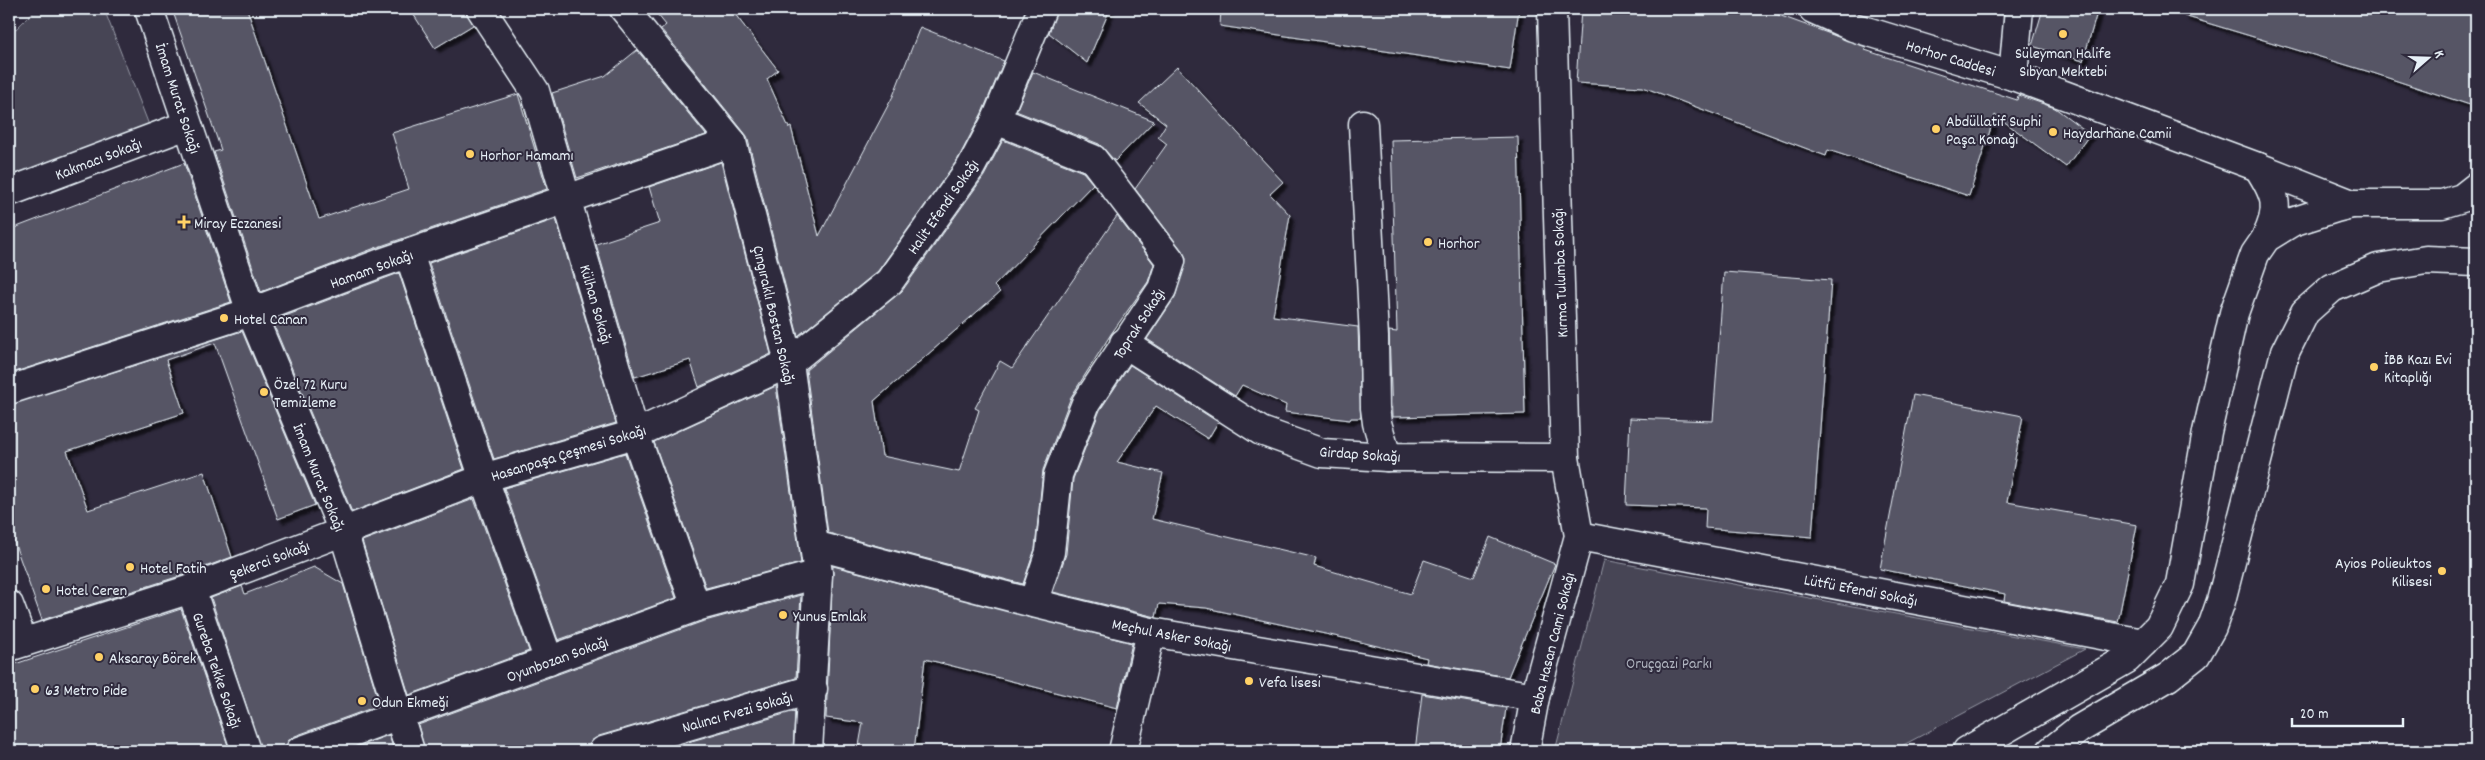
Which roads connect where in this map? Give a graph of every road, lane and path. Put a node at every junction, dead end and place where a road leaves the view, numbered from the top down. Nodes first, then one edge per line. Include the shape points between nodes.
1 (149, 9) edge
2 (481, 9) edge
3 (624, 9) edge
4 (1042, 9) edge
5 (1552, 9) edge
6 (1813, 9) edge
7 (2019, 9) edge
8 (2013, 76) junction
9 (996, 120) junction
10 (1362, 124) dead end
11 (187, 125) junction
12 (732, 142) junction
13 (2258, 167) junction
14 (2476, 187) edge
15 (9, 192) edge
16 (566, 200) junction
17 (2352, 204) junction
18 (2266, 238) junction
19 (409, 254) junction
20 (2476, 262) edge
21 (251, 312) junction
22 (1124, 343) junction
23 (789, 363) junction
24 (9, 390) edge
25 (635, 434) junction
26 (1387, 457) junction
27 (1564, 458) junction
28 (484, 478) junction
29 (343, 531) junction
30 (1579, 536) junction
31 (814, 545) junction
32 (818, 574) junction
33 (191, 589) junction
34 (1032, 604) junction
35 (9, 605) edge
36 (696, 608) junction
37 (1151, 632) junction
38 (2144, 643) junction
39 (16, 645) edge
40 (548, 661) junction
41 (813, 689) junction
42 (1535, 697) junction
43 (397, 715) junction
44 (246, 751) edge
45 (300, 751) edge
46 (410, 751) edge
47 (603, 751) edge
48 (808, 751) edge
49 (1123, 751) edge
50 (1525, 751) edge
51 (1967, 751) edge
52 (2051, 751) edge

1 - 11 street, İmam Murat Sokağı
2 - 16 street, Külhan Sokağı via 535,91
3 - 12 street, Çıngıraklı Bostan Sokağı
4 - 9 street, Halit Efendi Sokağı
5 - 27 street, Kırma Tulumba Sokağı
6 - 8 street, Horhor Caddesi via 1852,27
7 - 8 street
8 - 13 street, Horhor Caddesi
9 - 22 street, Toprak Sokağı via 1093,159 1171,261 1162,289
9 - 23 street, Halit Efendi Sokağı via 971,167 889,282
10 - 26 street via 1376,370 1375,408
11 - 15 street, Kakmacı Sokağı
11 - 21 street, İmam Murat Sokağı
12 - 16 street, Hamam Sokağı
12 - 23 street, Çıngıraklı Bostan Sokağı
13 - 17 street, Horhor Caddesi
13 - 18 street via 2276,200 2275,220
14 - 17 street via 2462,198 2442,204
16 - 19 street, Hamam Sokağı
16 - 25 street, Külhan Sokağı
17 - 18 street via 2310,214
18 - 38 street via 2255,254 2234,313 2207,432 2180,584 2160,627
19 - 21 street, Hamam Sokağı
19 - 28 street
20 - 52 street via 2426,260 2378,268 2332,288 2305,312 2285,352 2221,601 2212,627 2196,655 2168,677 2079,729
21 - 24 street, Hamam Sokağı
21 - 29 street, İmam Murat Sokağı
22 - 26 street, Girdap Sokağı via 1261,431 1322,453
22 - 34 street, Toprak Sokağı via 1086,403 1058,475 1050,552
23 - 25 street, Hasanpaşa Çeşmesi Sokağı
23 - 31 street, Çıngıraklı Bostan Sokağı
25 - 28 street, Hasanpaşa Çeşmesi Sokağı
25 - 36 street, Külhan Sokağı
26 - 27 street, Girdap Sokağı
27 - 30 street, Kırma Tulumba Sokağı
28 - 29 street, Hasanpaşa Çeşmesi Sokağı
28 - 40 street
29 - 33 street, Şekerci Sokağı
29 - 43 street, İmam Murat Sokağı
30 - 38 street, Lütfü Efendi Sokağı
30 - 42 street, Baba Hasan Cami Sokağı
31 - 32 street, Çıngıraklı Bostan Sokağı
31 - 34 street, Meçhul Asker Sokağı
32 - 36 street, Oyunbozan Sokağı
32 - 41 street, Çıngıraklı Bostan Sokağı
33 - 39 street, Şekerci Sokağı
33 - 44 street, Gureba Tekke Sokağı
34 - 37 street, Meçhul Asker Sokağı
35 - 39 street
36 - 40 street, Oyunbozan Sokağı
37 - 42 street, Meçhul Asker Sokağı
37 - 49 street
38 - 51 street via 2128,659
40 - 43 street, Oyunbozan Sokağı
41 - 47 street, Nalıncı Fvezi Sokağı
41 - 48 street, Çıngıraklı Bostan Sokağı
42 - 50 street, Baba Hasan Cami Sokağı
43 - 45 street, Oyunbozan Sokağı
43 - 46 street, İmam Murat Sokağı

